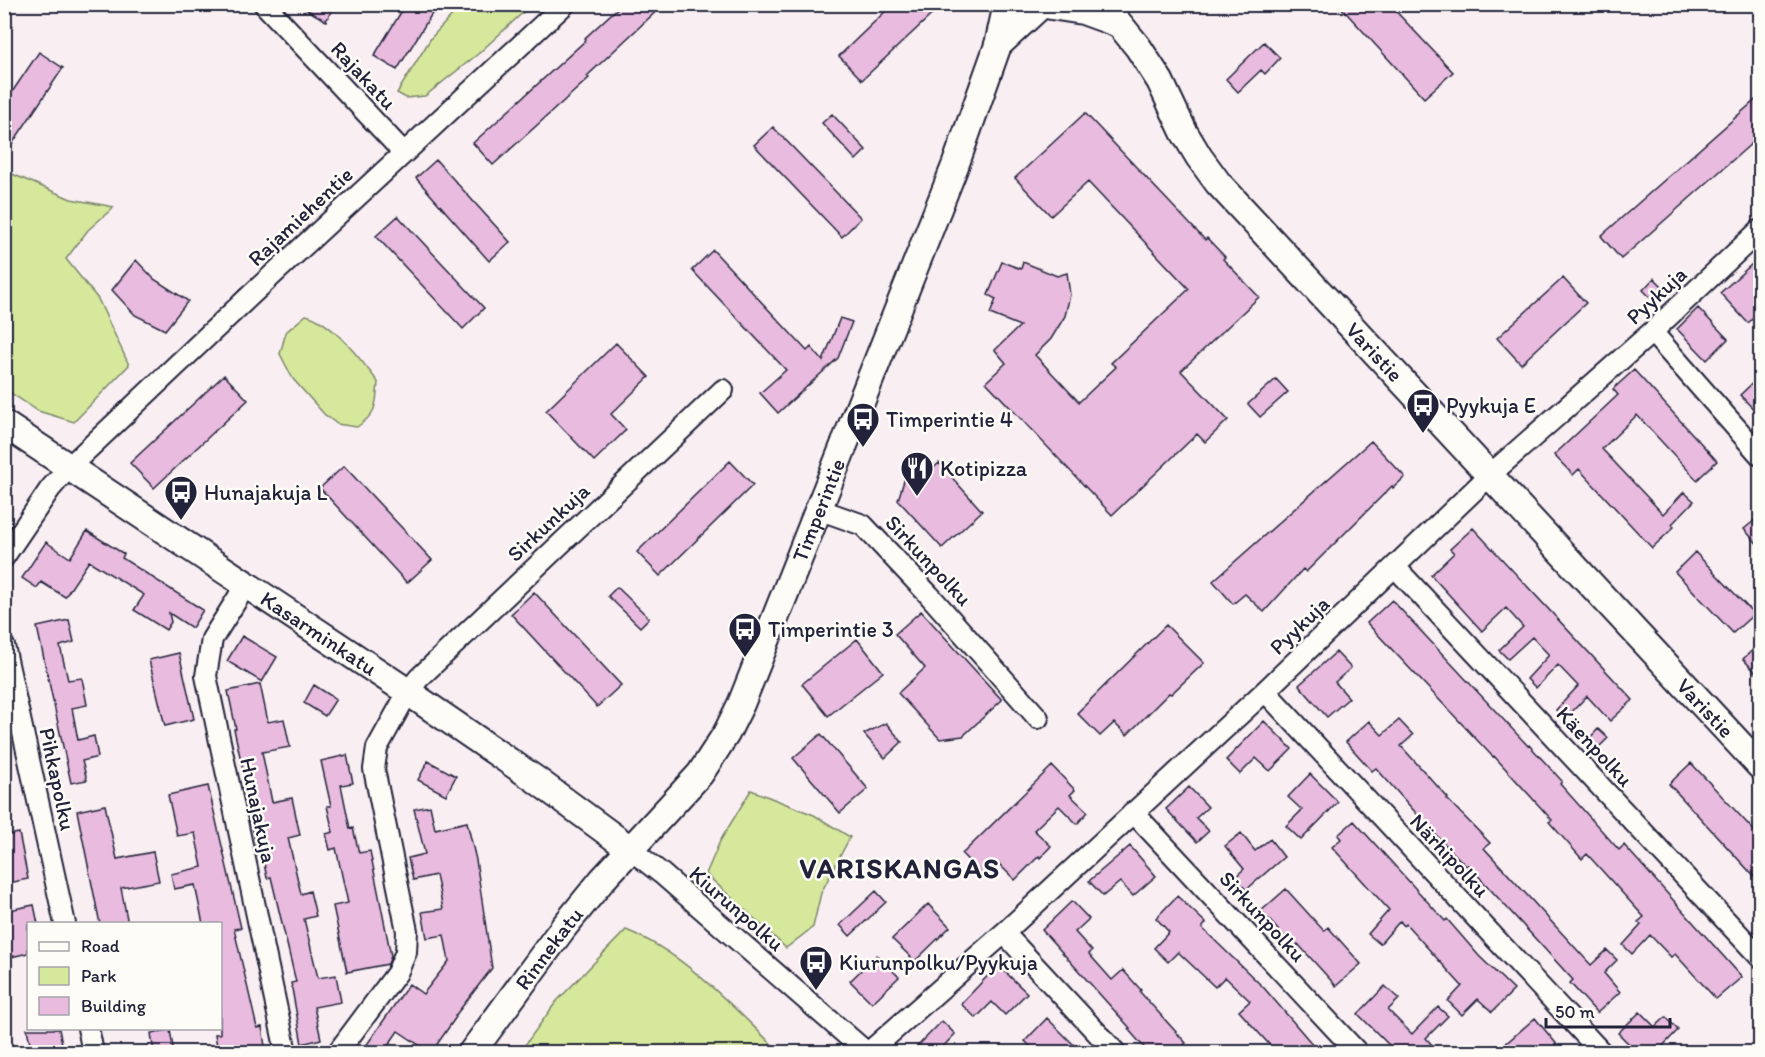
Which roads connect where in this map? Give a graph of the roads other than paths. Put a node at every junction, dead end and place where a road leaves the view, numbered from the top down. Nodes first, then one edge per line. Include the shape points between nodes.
1 (264, 4) edge
2 (565, 4) edge
3 (1007, 4) edge
4 (1042, 6) edge
5 (1110, 14) edge
6 (998, 45) junction
7 (404, 153) junction
8 (1761, 230) edge
9 (1652, 332) junction
10 (723, 390) dead end
11 (4, 424) edge
12 (1761, 455) edge
13 (70, 466) junction
14 (1491, 474) junction
15 (818, 509) junction
16 (4, 557) edge
17 (1395, 567) junction
18 (246, 585) junction
19 (4, 646) edge
20 (1265, 691) junction
21 (408, 692) junction
22 (1038, 718) dead end
23 (1761, 766) edge
24 (1133, 812) junction
25 (630, 849) junction
26 (65, 922) edge
27 (1004, 933) junction
28 (1761, 957) edge
29 (88, 1030) edge
30 (93, 1053) edge
31 (286, 1053) edge
32 (338, 1053) edge
33 (472, 1053) edge
34 (868, 1053) edge
35 (1115, 1053) edge
36 (1357, 1053) edge
37 (1601, 1053) edge

1 - 7 street, Rajakatu
2 - 7 street, Rajamiehentie
3 - 6 street, Timperintie
4 - 5 street, Varistie
4 - 6 street, Timperintie
5 - 14 street, Varistie via 1160,81 1184,132 1218,183
6 - 15 street, Timperintie via 955,166
7 - 13 street, Rajamiehentie
8 - 9 street, Pyykuja
9 - 12 street
9 - 14 street, Pyykuja
10 - 21 street, Sirkunkuja
11 - 13 street, Kasarminkatu
13 - 16 street
13 - 18 street, Kasarminkatu
14 - 17 street, Pyykuja
14 - 23 street, Varistie
15 - 22 street, Sirkunpolku via 863,525
15 - 25 street, Timperintie via 726,734 700,774
17 - 20 street, Pyykuja
17 - 28 street, Käenpolku
18 - 21 street, Kasarminkatu
18 - 31 street, Hunajakuja via 212,639 206,676
19 - 26 street, Pihkapolku
20 - 24 street, Pyykuja
20 - 37 street, Närhipolku
21 - 25 street, Kasarminkatu via 535,778
21 - 32 street via 377,748 374,770 407,931 406,952 397,973
24 - 27 street, Pyykuja
24 - 36 street, Sirkunpolku
25 - 33 street, Rinnekatu via 563,928
25 - 34 street, Kiurunpolku
27 - 34 street, Pyykuja
27 - 35 street
29 - 30 street

